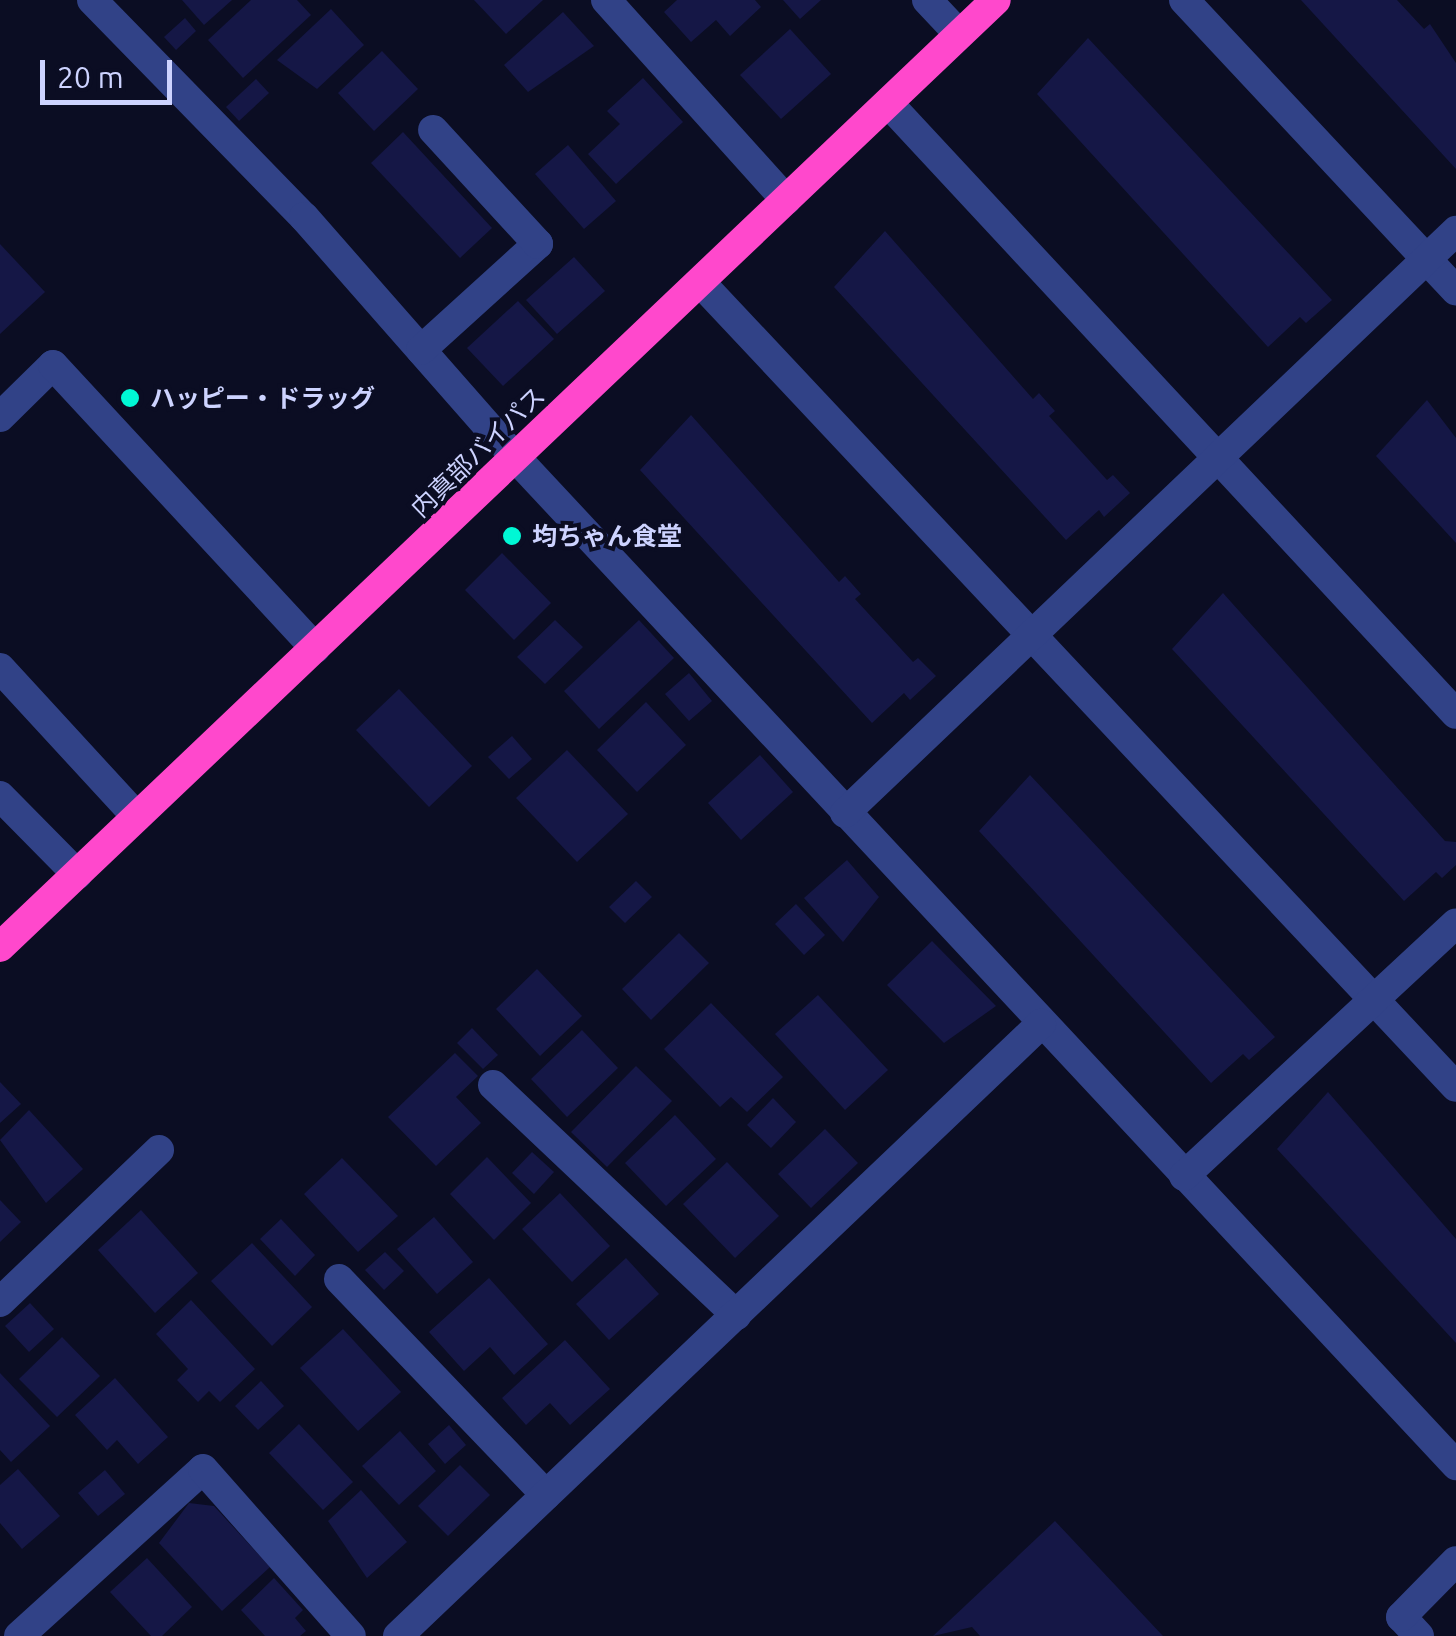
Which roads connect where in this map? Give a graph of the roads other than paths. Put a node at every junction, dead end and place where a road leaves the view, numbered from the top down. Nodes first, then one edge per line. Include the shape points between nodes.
1 (92, 0) edge
2 (606, 0) edge
3 (927, 0) edge
4 (996, 0) edge
5 (1184, 0) edge
6 (959, 34) junction
7 (888, 103) junction
8 (433, 130) dead end
9 (786, 200) junction
10 (1456, 232) edge
11 (1426, 259) junction
12 (700, 282) junction
13 (1456, 291) edge
14 (421, 350) junction
15 (0, 416) edge
16 (1216, 454) junction
17 (516, 458) junction
18 (1032, 633) junction
19 (316, 648) junction
20 (0, 668) edge
21 (1456, 714) edge
22 (0, 796) edge
23 (845, 813) junction
24 (137, 817) junction
25 (77, 874) junction
26 (1456, 923) edge
27 (0, 947) edge
28 (1373, 1000) junction
29 (1041, 1024) junction
30 (493, 1085) dead end
31 (1456, 1088) edge
32 (159, 1150) dead end
33 (1184, 1176) junction
34 (339, 1279) dead end
35 (0, 1302) edge
36 (736, 1315) junction
37 (1456, 1465) edge
38 (546, 1494) junction
39 (1456, 1562) edge
40 (18, 1636) edge
41 (351, 1636) edge
42 (398, 1636) edge
43 (1420, 1636) edge

1 - 14 street
2 - 9 street
3 - 6 street
4 - 6 highway, 内真部バイパス
5 - 11 street
6 - 7 highway, 内真部バイパス
7 - 9 highway, 内真部バイパス
7 - 16 street
8 - 14 street via 538,244
9 - 12 highway, 内真部バイパス
10 - 11 street
11 - 13 street
11 - 16 street
12 - 17 highway, 内真部バイパス
12 - 18 street
14 - 17 street
15 - 19 street via 53,365
16 - 18 street
16 - 21 street
17 - 19 highway, 内真部バイパス
17 - 23 street
18 - 23 street
18 - 28 street
19 - 24 highway, 内真部バイパス
20 - 24 street
22 - 25 street
23 - 29 street
24 - 25 highway, 内真部バイパス
25 - 27 highway, 内真部バイパス
26 - 28 street
28 - 31 street
28 - 33 street
29 - 33 street
29 - 36 street
30 - 36 street
32 - 35 street
33 - 37 street
34 - 38 street
36 - 38 street
38 - 42 street
39 - 43 street via 1401,1617
40 - 41 street via 203,1470

